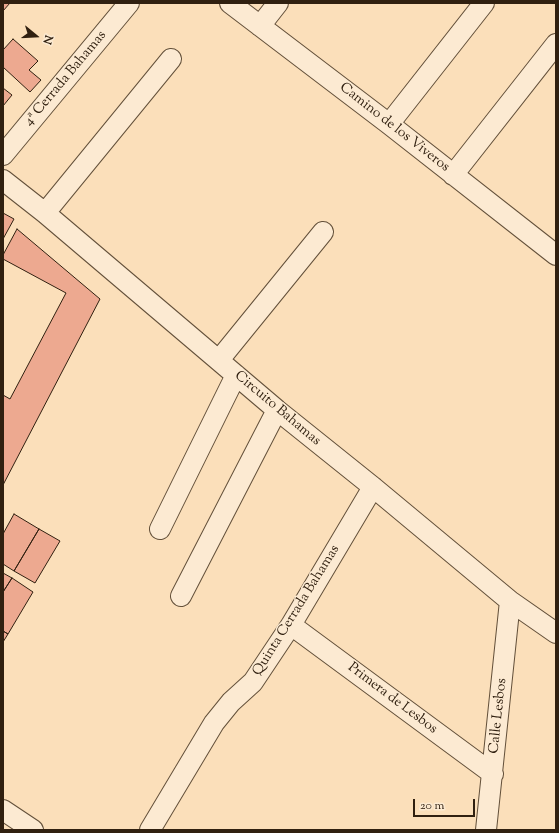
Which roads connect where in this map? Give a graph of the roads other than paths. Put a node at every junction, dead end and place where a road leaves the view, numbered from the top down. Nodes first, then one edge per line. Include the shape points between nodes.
1 (129, 3) edge
2 (230, 3) edge
3 (278, 3) edge
4 (484, 3) edge
5 (260, 26) junction
6 (556, 44) edge
7 (171, 59) dead end
8 (389, 124) junction
9 (3, 155) edge
10 (453, 175) junction
11 (3, 180) edge
12 (45, 213) junction
13 (324, 232) dead end
14 (556, 255) edge
15 (219, 360) junction
16 (236, 375) junction
17 (277, 410) junction
18 (373, 487) junction
19 (160, 529) dead end
20 (181, 596) dead end
21 (510, 601) junction
22 (291, 625) junction
23 (556, 633) edge
24 (493, 774) junction
25 (3, 810) edge
26 (33, 830) edge
27 (150, 830) edge
28 (486, 830) edge

1 - 9 street, 4ª Cerrada Bahamas
2 - 5 street, Camino de los Viveros
3 - 5 street
4 - 8 street
5 - 8 street, Camino de los Viveros
6 - 10 street
7 - 12 street
8 - 10 street, Camino de los Viveros
10 - 14 street, Camino de los Viveros
11 - 12 street, Circuito Bahamas
12 - 15 street, Circuito Bahamas
13 - 15 street
15 - 16 street, Circuito Bahamas
16 - 17 street, Circuito Bahamas
16 - 19 street
17 - 18 street, Circuito Bahamas
17 - 20 street
18 - 21 street, Circuito Bahamas
18 - 22 street, Quinta Cerrada Bahamas
21 - 23 street, Circuito Bahamas
21 - 24 street, Calle Lesbos
22 - 24 street, Primera de Lesbos
22 - 27 street, Quinta Cerrada Bahamas via 253,682 231,702 214,723
24 - 28 street, Calle Lesbos
25 - 26 street

